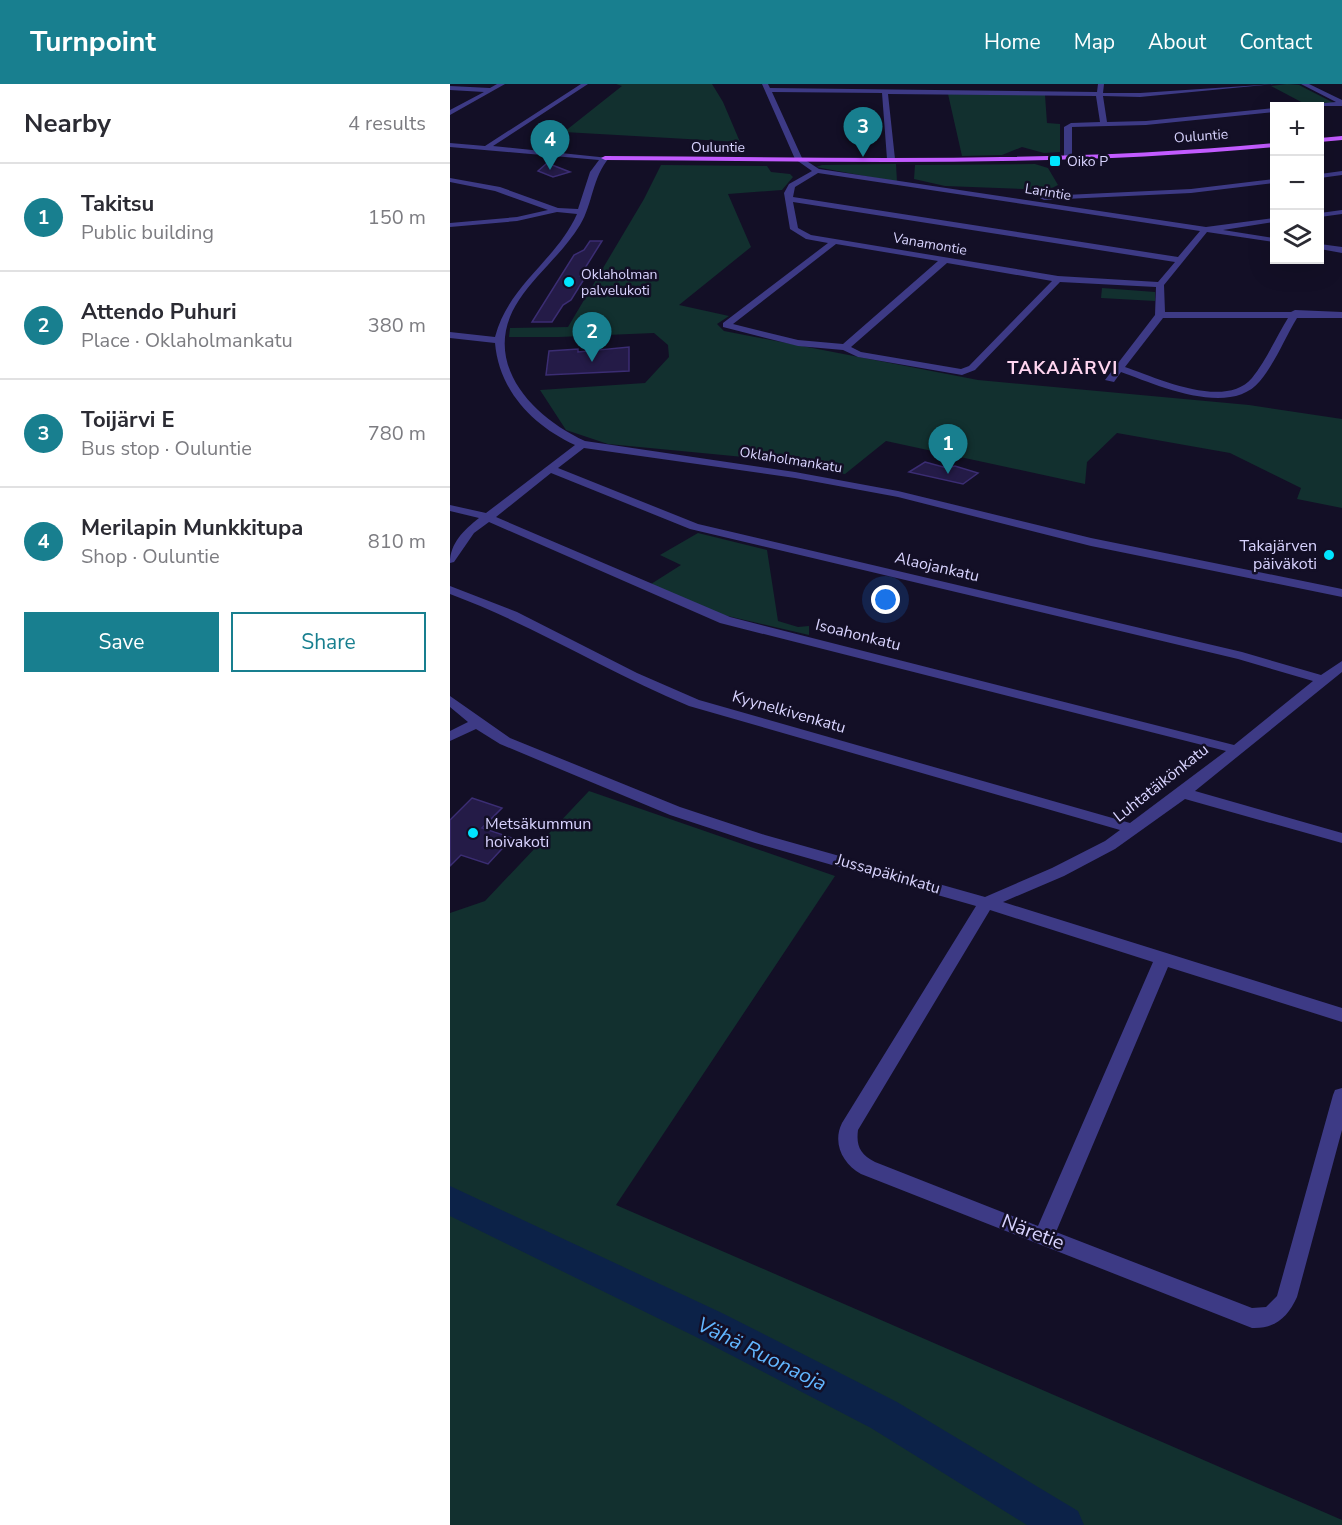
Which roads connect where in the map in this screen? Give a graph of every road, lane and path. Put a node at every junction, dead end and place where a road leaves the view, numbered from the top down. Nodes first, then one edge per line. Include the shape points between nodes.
1 (502, 84) edge
2 (585, 84) edge
3 (1101, 84) edge
4 (1271, 84) edge
5 (1304, 84) edge
6 (767, 87) edge
7 (450, 88) edge
8 (1191, 88) edge
9 (491, 90) junction
10 (885, 92) junction
11 (1099, 94) junction
12 (1342, 104) edge
13 (1324, 105) edge
14 (1270, 111) edge
15 (450, 113) edge
16 (1104, 124) junction
17 (1342, 136) edge
18 (1324, 138) edge
19 (1270, 144) edge
20 (450, 145) edge
21 (486, 148) junction
22 (1068, 157) junction
23 (605, 158) junction
24 (799, 159) junction
25 (891, 159) junction
26 (817, 171) junction
27 (1342, 173) edge
28 (1324, 175) edge
29 (450, 180) edge
30 (1270, 182) edge
31 (789, 199) junction
32 (1023, 202) junction
33 (557, 210) junction
34 (582, 212) junction
35 (1342, 212) edge
36 (1324, 214) edge
37 (1270, 221) edge
38 (450, 225) edge
39 (1205, 230) junction
40 (1270, 239) edge
41 (835, 241) junction
42 (1324, 248) edge
43 (1342, 250) edge
44 (945, 260) junction
45 (1180, 260) junction
46 (1058, 279) junction
47 (1160, 285) junction
48 (1295, 314) junction
49 (1160, 315) junction
50 (1342, 315) edge
51 (450, 335) edge
52 (498, 340) junction
53 (845, 347) junction
54 (1120, 368) junction
55 (1139, 376) junction
56 (582, 444) junction
57 (550, 469) junction
58 (450, 508) edge
59 (487, 517) junction
60 (450, 559) edge
61 (450, 590) edge
62 (1342, 593) edge
63 (1342, 665) edge
64 (1323, 680) junction
65 (450, 700) edge
66 (477, 723) junction
67 (450, 737) edge
68 (1234, 749) junction
69 (1182, 793) junction
70 (1133, 829) junction
71 (1342, 838) edge
72 (986, 903) junction
73 (1163, 959) junction
74 (1342, 1015) edge
75 (1342, 1095) edge
76 (1044, 1236) junction

1 - 9 street
2 - 21 street
3 - 11 street
4 - 8 street
5 - 12 street
6 - 10 street
6 - 24 street
7 - 9 street
8 - 11 street
9 - 15 street
10 - 11 street
10 - 25 street
11 - 16 street
12 - 13 street
14 - 16 street
16 - 22 street via 1067,127
17 - 18 main road
19 - 22 main road, Ouluntie via 1200,152
20 - 21 street, Ouluntie
21 - 23 street, Ouluntie
22 - 25 main road, Ouluntie
23 - 24 main road, Ouluntie
23 - 34 street via 590,180
24 - 25 main road, Ouluntie
24 - 26 street
26 - 31 street via 792,186
26 - 32 street, Larintie
27 - 28 street
29 - 33 street via 497,189
30 - 32 street via 1196,191
31 - 41 street, Vanamontie via 797,232
31 - 45 street
32 - 39 street, Larintie
33 - 34 street
33 - 38 street via 508,220
34 - 52 street via 559,248 513,302
35 - 36 street
37 - 39 street
39 - 40 street, Larintie
39 - 45 street
41 - 44 street, Vanamontie
41 - 53 street via 725,324 798,343
42 - 43 street
44 - 46 street, Vanamontie
44 - 53 street
45 - 47 street
46 - 47 street, Vanamontie
46 - 53 street via 965,371 950,372 862,355
47 - 49 street
48 - 49 street
48 - 50 street
48 - 55 street via 1256,380 1242,393 1209,394
49 - 54 street
51 - 52 street
52 - 56 street, Oklaholmankatu via 503,367 529,410 554,430
54 - 55 street
54 - 55 street via 1110,380
56 - 57 street
56 - 62 street, Oklaholmankatu via 904,495 1091,542
57 - 59 street
57 - 64 street, Alaojankatu via 694,526 1242,656
58 - 59 street, Isoahonkatu
59 - 60 street via 464,537
59 - 68 street, Isoahonkatu via 725,620
61 - 70 street, Kyynelkivenkatu via 505,611 634,678 694,703
63 - 64 street, Luhtatäikönkatu
64 - 68 street, Luhtatäikönkatu
65 - 66 street, Jussapäkinkatu
66 - 67 street
66 - 72 street, Jussapäkinkatu via 521,748 675,811
68 - 69 street, Luhtatäikönkatu
69 - 70 street, Luhtatäikönkatu
69 - 71 street
70 - 72 street, Luhtatäikönkatu via 1080,862
72 - 73 street, Jussapäkinkatu
72 - 76 street, Näretie via 849,1129 847,1147 862,1166
73 - 74 street, Jussapäkinkatu
73 - 76 street
75 - 76 street, Näretie via 1287,1298 1281,1309 1270,1316 1252,1318

